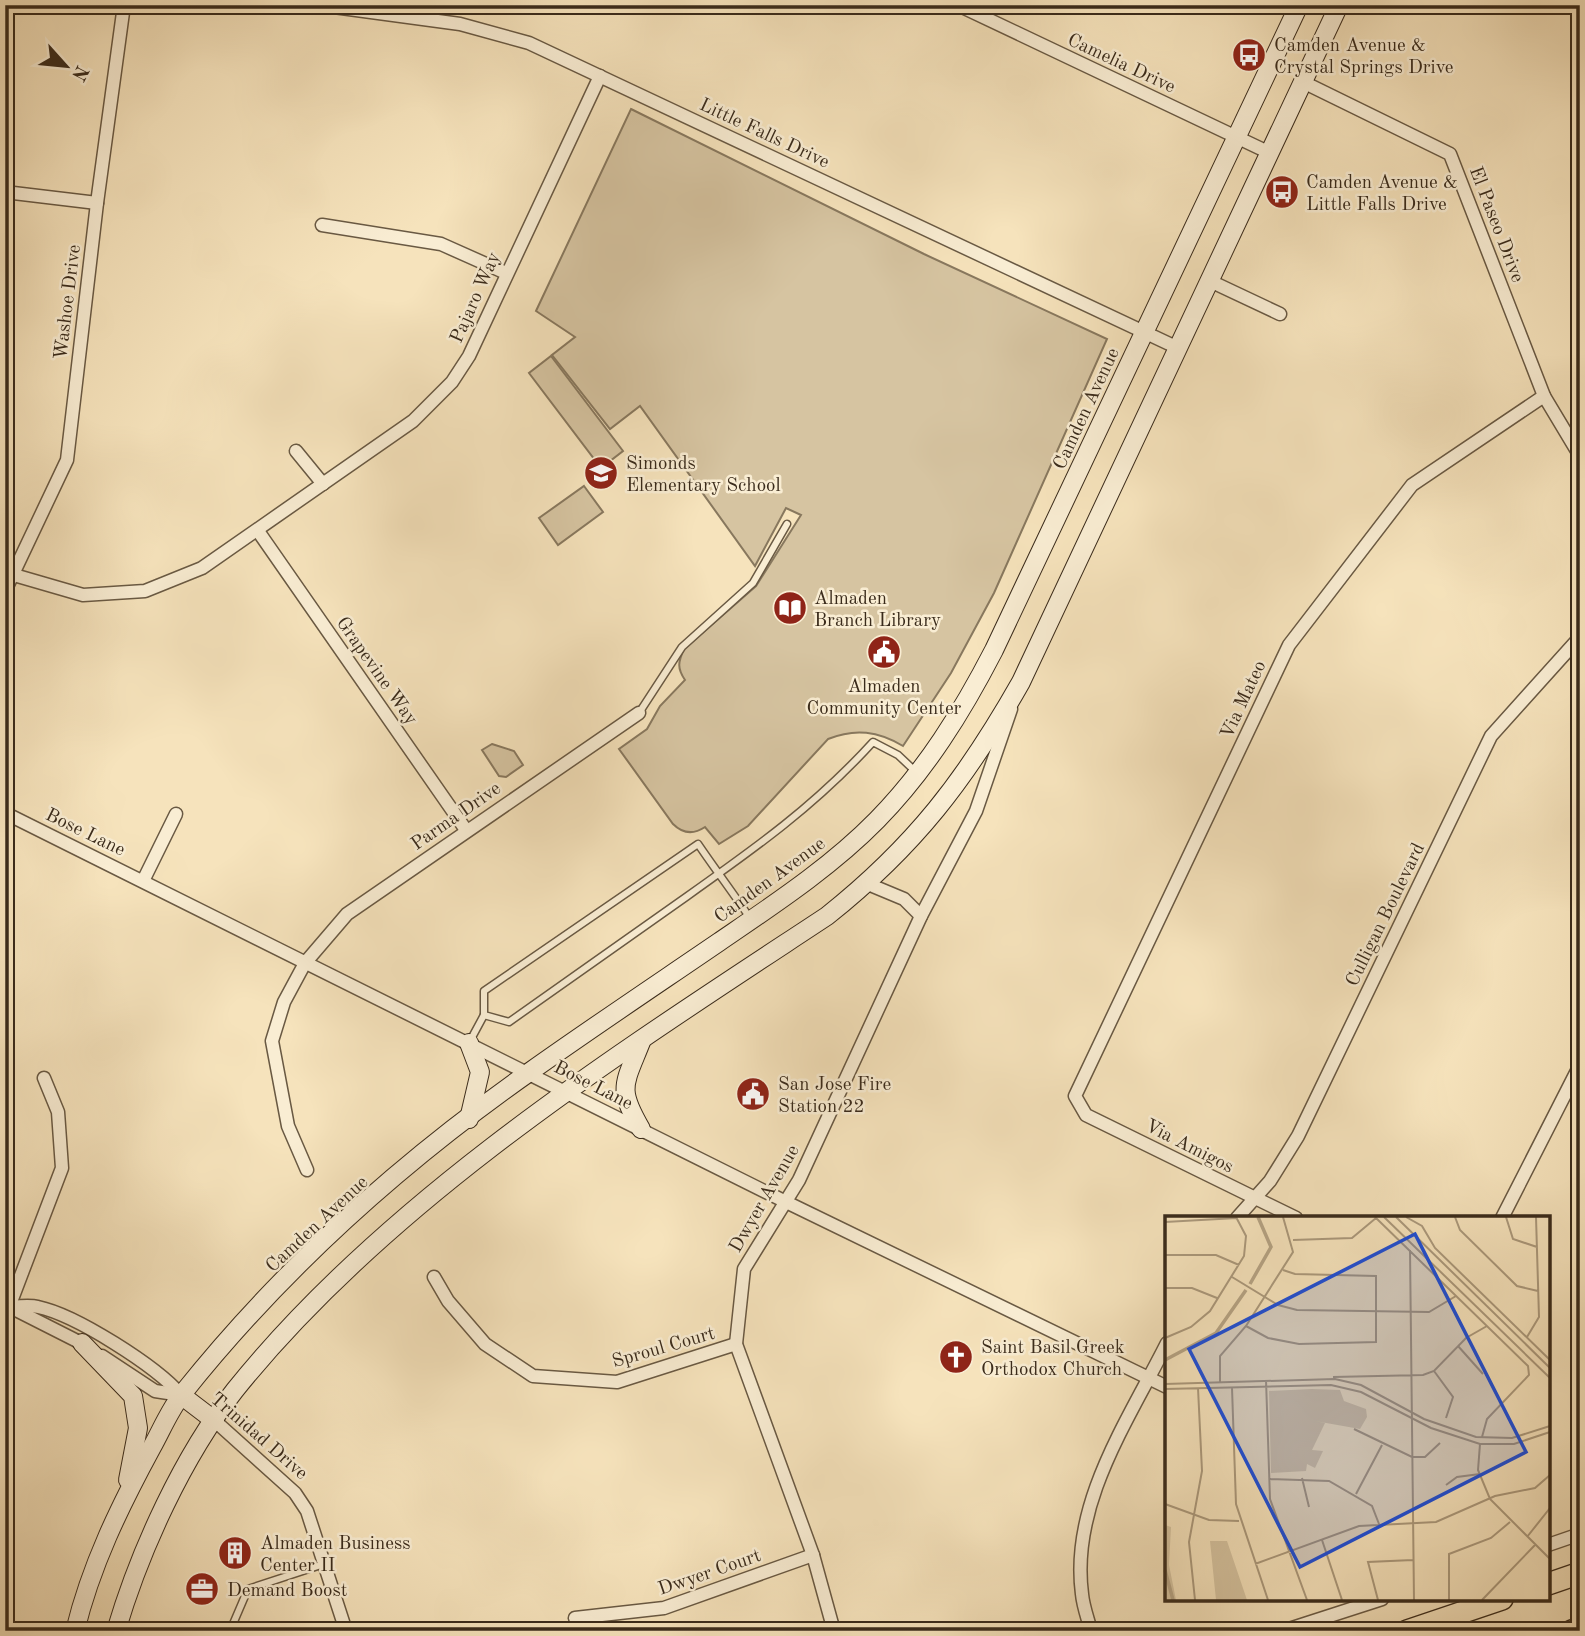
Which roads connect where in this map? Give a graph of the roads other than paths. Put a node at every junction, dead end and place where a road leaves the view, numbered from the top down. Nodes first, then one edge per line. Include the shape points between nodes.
1 (124, 5) edge
2 (319, 5) edge
3 (958, 5) edge
4 (1298, 5) edge
5 (1339, 5) edge
6 (600, 76) junction
7 (1303, 82) junction
8 (1237, 137) junction
9 (1270, 153) junction
10 (5, 192) edge
11 (97, 203) junction
12 (321, 225) dead end
13 (506, 272) junction
14 (1210, 281) junction
15 (1280, 314) dead end
16 (1144, 332) junction
17 (1178, 348) junction
18 (1544, 396) junction
19 (296, 451) dead end
20 (1580, 456) edge
21 (323, 484) junction
22 (787, 524) dead end
23 (258, 531) junction
24 (13, 575) junction
25 (5, 591) edge
26 (1580, 637) edge
27 (1021, 682) junction
28 (639, 713) joint
29 (918, 774) junction
30 (5, 813) edge
31 (176, 814) dead end
32 (466, 830) junction
33 (719, 874) junction
34 (143, 881) junction
35 (868, 884) junction
36 (921, 916) junction
37 (751, 920) junction
38 (306, 962) junction
39 (484, 1015) junction
40 (641, 1042) junction
41 (469, 1043) junction
42 (1580, 1065) edge
43 (529, 1072) junction
44 (44, 1078) dead end
45 (568, 1093) junction
46 (1075, 1097) joint
47 (469, 1119) junction
48 (640, 1129) junction
49 (307, 1170) dead end
50 (1255, 1198) junction
51 (784, 1201) junction
52 (1239, 1216) edge
53 (1292, 1216) edge
54 (1503, 1216) edge
55 (435, 1277) dead end
56 (7, 1307) edge
57 (82, 1343) junction
58 (736, 1344) junction
59 (1165, 1347) edge
60 (1150, 1378) junction
61 (1165, 1386) edge
62 (181, 1395) junction
63 (215, 1421) junction
64 (124, 1497) junction
65 (1580, 1534) edge
66 (1550, 1544) edge
67 (813, 1555) junction
68 (324, 1564) junction
69 (1580, 1573) edge
70 (1550, 1583) edge
71 (1376, 1601) edge
72 (1496, 1601) edge
73 (575, 1618) dead end
74 (1580, 1628) edge
75 (75, 1631) edge
76 (116, 1631) edge
77 (230, 1631) edge
78 (346, 1631) edge
79 (834, 1631) edge
80 (1091, 1631) edge
81 (1283, 1631) edge
82 (1407, 1631) edge
83 (1572, 1631) edge

1 - 11 street, Washoe Drive
2 - 6 street, Little Falls Drive via 484,29 529,43
3 - 8 street, Camelia Drive
4 - 8 main road, Camden Avenue
5 - 7 main road
6 - 13 street, Pajaro Way
6 - 16 street, Little Falls Drive
7 - 9 main road
7 - 18 street, El Paseo Drive via 1450,154
8 - 9 street, Camelia Drive
8 - 16 main road, Camden Avenue
9 - 14 main road
10 - 11 street
11 - 24 street, Washoe Drive via 67,460
12 - 13 street via 441,244
13 - 21 street, Pajaro Way via 453,382 414,421
14 - 15 street
14 - 17 main road
16 - 17 street, Little Falls Drive
16 - 29 main road, Camden Avenue via 994,650 962,712
17 - 27 main road
18 - 20 street, El Paseo Drive
18 - 46 street, Via Mateo via 1412,485 1289,645
19 - 21 street
21 - 23 street, Pajaro Way
22 - 28 lane via 753,583 682,647
23 - 24 street, Pajaro Way via 202,568 145,591 83,595
23 - 32 street, Grapevine Way
24 - 25 street, Washoe Drive
26 - 50 street, Culligan Boulevard via 1492,736 1298,1136
27 - 35 main road via 952,792
27 - 36 street, Dwyer Avenue via 976,811
28 - 32 street, Parma Drive
29 - 33 lane via 898,755 873,742 832,787
29 - 37 main road, Camden Avenue via 877,821 832,861
30 - 34 street, Bose Lane
31 - 34 street
32 - 38 street, Parma Drive via 347,914
33 - 37 lane
33 - 39 lane via 509,1022
33 - 39 lane via 698,844 484,991
34 - 38 street, Bose Lane
35 - 36 street via 904,899
35 - 40 main road
36 - 51 street, Dwyer Avenue via 799,1180
37 - 43 main road, Camden Avenue
38 - 41 street, Bose Lane
38 - 49 street, Parma Drive via 284,1002 272,1041 288,1126
39 - 41 lane
40 - 45 main road
40 - 48 main road via 623,1091
41 - 43 street, Bose Lane
41 - 47 main road via 480,1072
42 - 54 street
43 - 45 street, Bose Lane
43 - 47 main road, Camden Avenue
44 - 56 street via 58,1112 62,1168
45 - 48 street, Bose Lane
45 - 63 main road via 494,1146 341,1276 234,1391
46 - 50 street, Via Amigos via 1086,1115
47 - 62 main road, Camden Avenue via 312,1252
48 - 51 street, Bose Lane
50 - 52 street, Culligan Boulevard
50 - 53 street, Via Amigos
51 - 58 street, Dwyer Avenue via 744,1269
51 - 60 street, Bose Lane
55 - 58 street, Sproul Court via 448,1301 485,1344 533,1376 617,1382
56 - 57 street, Trinidad Drive
56 - 62 street, Trinidad Drive via 37,1306 90,1330 165,1377
57 - 62 street, Trinidad Drive via 155,1391
57 - 64 main road via 133,1396 138,1428
58 - 67 street, Dwyer Avenue
59 - 60 street
60 - 61 street, Bose Lane
60 - 80 street via 1094,1489 1083,1540 1082,1594
62 - 63 main road, Trinidad Drive
62 - 64 main road, Camden Avenue
63 - 68 street, Trinidad Drive via 295,1493 307,1511
63 - 76 main road via 153,1532
64 - 75 main road, Camden Avenue via 102,1546
65 - 66 street
67 - 73 street, Dwyer Court via 664,1608
67 - 79 street, Dwyer Avenue
68 - 77 lane via 247,1589
68 - 78 street, Trinidad Drive
69 - 70 main road
71 - 81 street
72 - 82 main road
74 - 83 main road

